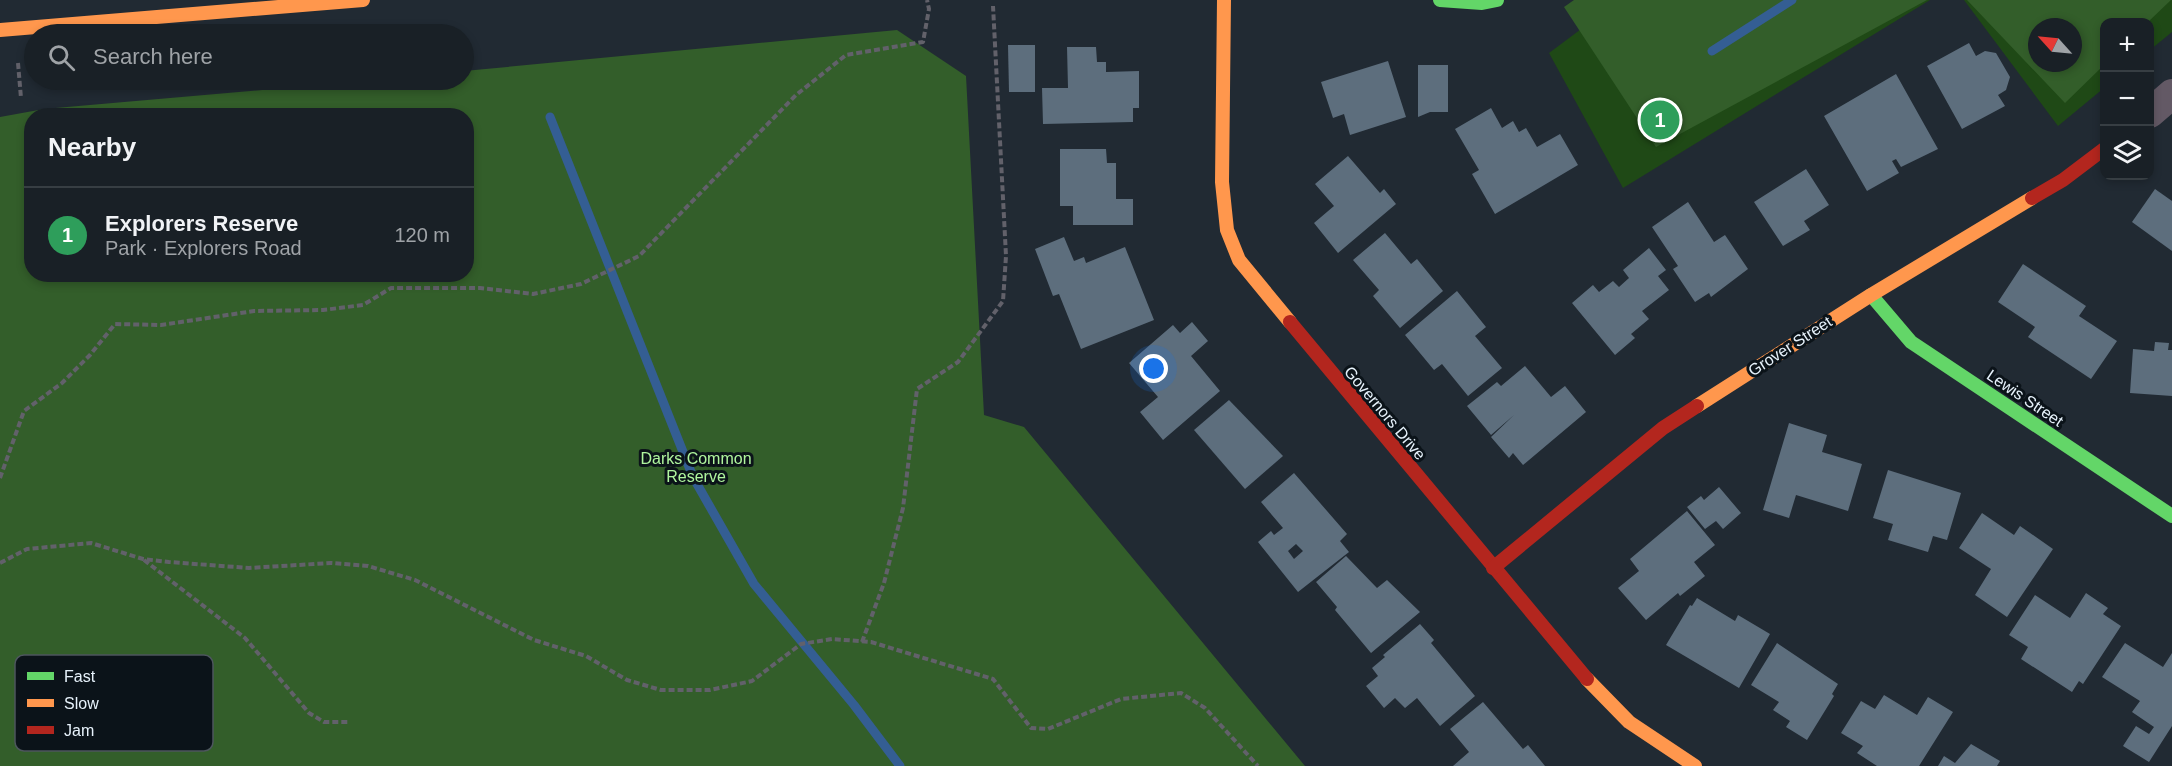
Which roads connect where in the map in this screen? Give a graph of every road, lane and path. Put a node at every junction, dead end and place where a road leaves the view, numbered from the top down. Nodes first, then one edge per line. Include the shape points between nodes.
1 (363, 0) edge
2 (927, 0) edge
3 (1224, 0) edge
4 (1440, 0) edge
5 (1497, 0) edge
6 (993, 6) dead end
7 (73, 24) edge
8 (24, 28) edge
9 (0, 30) edge
10 (18, 63) dead end
11 (2172, 94) edge
12 (21, 98) dead end
13 (2154, 110) edge
14 (2100, 152) edge
15 (1870, 295) junction
16 (0, 478) edge
17 (2172, 516) edge
18 (143, 559) junction
19 (0, 563) edge
20 (1493, 568) junction
21 (862, 642) junction
22 (348, 722) dead end
23 (1258, 766) edge
24 (1695, 766) edge

1 - 7 street
2 - 16 path via 923,42 846,55 796,95 639,256 581,284 533,294 480,288 390,288 363,305 333,309 254,311 161,325 115,324 62,383 24,411
3 - 20 street, Governors Drive via 1222,198 1233,251 1249,276
4 - 5 street
6 - 21 path via 1006,256 1002,301 958,362 917,389 903,508 884,583
8 - 9 street
10 - 12 path
11 - 13 street
14 - 15 street, Grover Street via 2047,190
15 - 17 street, Lewis Street via 1911,342
15 - 20 street, Grover Street via 1663,428
18 - 19 path via 91,543 27,549
18 - 21 path via 249,568 331,563 368,566 415,580 534,640 586,656 627,680 661,690 710,690 752,681 801,644 832,639
18 - 22 path via 245,638 309,713 324,722
20 - 24 street, Governors Drive via 1621,714 1652,740
21 - 23 path via 993,679 1030,728 1048,729 1121,699 1181,693 1205,708

